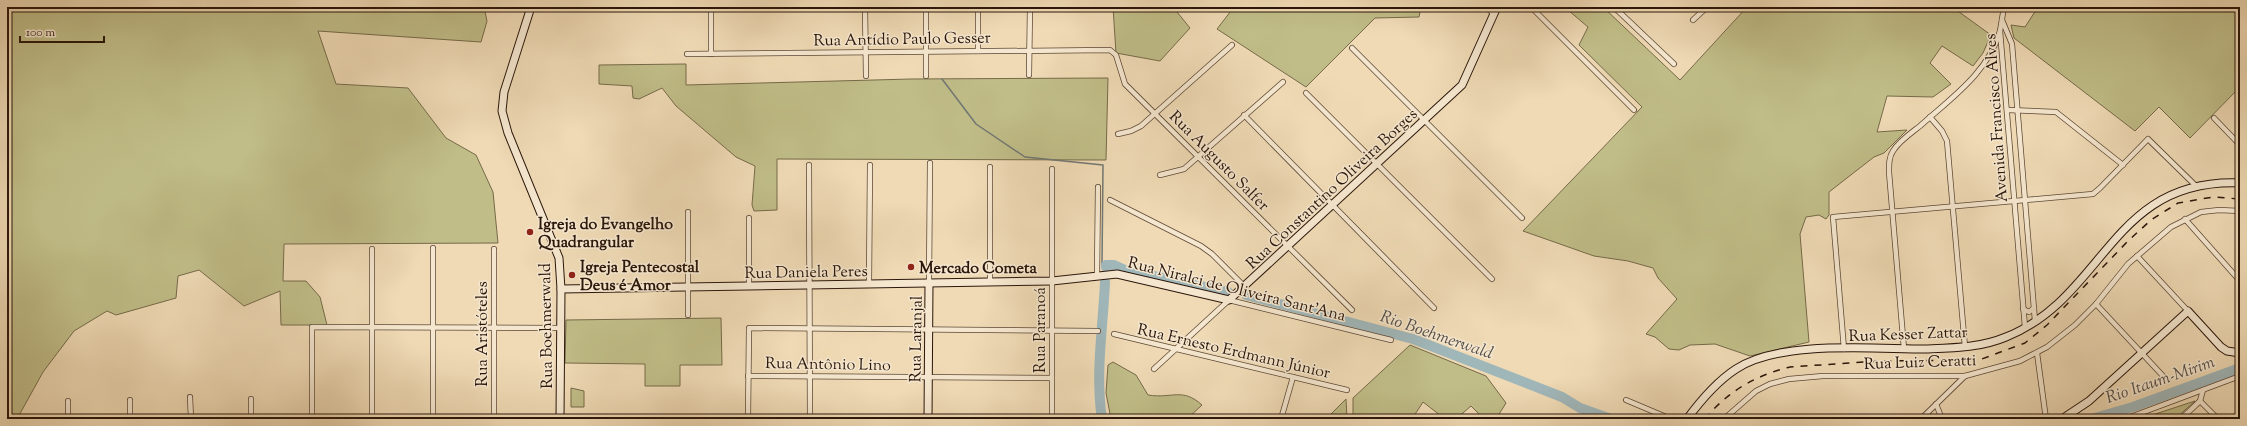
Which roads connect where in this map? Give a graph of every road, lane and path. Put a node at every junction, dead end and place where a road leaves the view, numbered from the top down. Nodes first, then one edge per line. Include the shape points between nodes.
1 (531, 7) edge
2 (711, 7) edge
3 (865, 7) edge
4 (926, 7) edge
5 (978, 7) edge
6 (1030, 7) edge
7 (1486, 7) edge
8 (1497, 7) edge
9 (1531, 7) edge
10 (1614, 7) edge
11 (1707, 7) edge
12 (2004, 7) edge
13 (1494, 14) junction
14 (1693, 20) dead end
15 (2002, 20) junction
16 (2000, 31) junction
17 (2001, 43) junction
18 (2012, 44) junction
19 (1232, 45) dead end
20 (1352, 48) dead end
21 (978, 50) junction
22 (1029, 50) junction
23 (926, 51) junction
24 (1992, 51) junction
25 (2002, 51) junction
26 (866, 52) junction
27 (687, 54) dead end
28 (711, 54) junction
29 (1116, 55) joint
30 (1674, 64) dead end
31 (1029, 75) dead end
32 (866, 76) dead end
33 (926, 76) dead end
34 (1283, 82) dead end
35 (1306, 92) dead end
36 (2018, 109) junction
37 (1634, 110) dead end
38 (2007, 110) junction
39 (1155, 114) junction
40 (1244, 116) junction
41 (1930, 117) junction
42 (2214, 118) dead end
43 (1424, 121) junction
44 (1118, 134) dead end
45 (2240, 144) edge
46 (1198, 157) junction
47 (930, 163) dead end
48 (1377, 164) junction
49 (809, 165) dead end
50 (870, 165) dead end
51 (2123, 165) junction
52 (990, 167) dead end
53 (1052, 169) dead end
54 (1160, 175) dead end
55 (2240, 183) edge
56 (2196, 186) junction
57 (1098, 187) dead end
58 (1110, 200) dead end
59 (2025, 200) junction
60 (2014, 201) junction
61 (1332, 205) junction
62 (1953, 206) junction
63 (688, 212) dead end
64 (1892, 212) junction
65 (2240, 212) edge
66 (749, 218) dead end
67 (1522, 218) dead end
68 (2185, 219) junction
69 (1288, 246) junction
70 (433, 248) dead end
71 (372, 249) dead end
72 (494, 249) dead end
73 (2137, 256) junction
74 (1097, 275) junction
75 (1492, 279) dead end
76 (1052, 281) junction
77 (2240, 281) edge
78 (990, 282) junction
79 (929, 283) junction
80 (869, 284) junction
81 (810, 285) junction
82 (749, 286) junction
83 (1244, 286) junction
84 (688, 287) junction
85 (561, 288) junction
86 (1229, 300) junction
87 (2096, 304) junction
88 (1434, 308) dead end
89 (2034, 308) junction
90 (2023, 309) junction
91 (1352, 310) dead end
92 (2188, 312) junction
93 (688, 315) dead end
94 (2035, 321) junction
95 (433, 327) junction
96 (2025, 327) junction
97 (372, 328) junction
98 (494, 328) junction
99 (560, 328) junction
100 (810, 329) junction
101 (929, 330) junction
102 (1052, 331) junction
103 (1098, 331) dead end
104 (1114, 334) dead end
105 (1391, 340) dead end
106 (1965, 347) junction
107 (1176, 349) junction
108 (1844, 349) junction
109 (1904, 349) junction
110 (2037, 353) junction
111 (2141, 353) junction
112 (2240, 353) edge
113 (1154, 369) dead end
114 (748, 376) junction
115 (810, 376) junction
116 (1965, 376) junction
117 (2163, 376) dead end
118 (2240, 376) edge
119 (928, 377) junction
120 (1293, 377) junction
121 (1052, 378) junction
122 (1347, 390) dead end
123 (2203, 390) junction
124 (190, 397) dead end
125 (251, 399) dead end
126 (130, 400) dead end
127 (1626, 400) dead end
128 (68, 401) dead end
129 (2200, 401) junction
130 (1936, 404) junction
131 (68, 419) edge
132 (130, 419) edge
133 (190, 419) edge
134 (251, 419) edge
135 (312, 419) edge
136 (372, 419) edge
137 (433, 419) edge
138 (494, 419) edge
139 (560, 419) edge
140 (748, 419) edge
141 (810, 419) edge
142 (928, 419) edge
143 (1052, 419) edge
144 (1281, 419) edge
145 (1671, 419) edge
146 (1687, 419) edge
147 (1724, 419) edge
148 (1921, 419) edge
149 (1942, 419) edge
150 (2046, 419) edge
151 (2062, 419) edge
152 (2125, 419) edge
153 (2181, 419) edge
154 (2218, 419) edge

1 - 85 street, Rua Boehmerwald via 504,92 502,111 508,133 556,248
2 - 28 street
3 - 26 street
4 - 23 street
5 - 21 street
6 - 22 street
7 - 13 street
8 - 13 street, Rua Constantino Oliveira Borges
9 - 37 street
10 - 30 street
11 - 14 street
12 - 15 street
13 - 43 street, Rua Constantino Oliveira Borges via 1465,82
15 - 16 street, Avenida Francisco Alves
15 - 18 street, Avenida Francisco Alves
16 - 17 street, Avenida Francisco Alves
16 - 24 street
17 - 18 street via 2007,41
17 - 24 street
17 - 25 street, Avenida Francisco Alves
18 - 36 street, Avenida Francisco Alves
19 - 39 street
20 - 43 street
21 - 22 street, Rua Antídio Paulo Gesser
21 - 23 street, Rua Antídio Paulo Gesser
22 - 29 street, Rua Antídio Paulo Gesser via 1106,49
22 - 31 street
23 - 26 street, Rua Antídio Paulo Gesser
23 - 33 street
24 - 25 street
24 - 41 street via 1967,85
25 - 38 street, Avenida Francisco Alves
26 - 28 street, Rua Antídio Paulo Gesser
26 - 32 street
27 - 28 street, Rua Antídio Paulo Gesser
29 - 39 street, Rua Augusto Salfer via 1124,81
34 - 40 street
35 - 48 street
36 - 38 street
36 - 51 street via 2056,112
36 - 59 street, Avenida Francisco Alves
38 - 60 street, Avenida Francisco Alves
39 - 44 street via 1136,129
39 - 46 street, Rua Augusto Salfer
40 - 46 street
40 - 61 street
41 - 62 street via 1947,141
41 - 64 street via 1898,145 1891,155 1889,172
42 - 45 street
43 - 48 street, Rua Constantino Oliveira Borges
43 - 67 street
46 - 54 street via 1184,169
46 - 69 street, Rua Augusto Salfer
47 - 79 street, Rua Laranjal
48 - 61 street, Rua Constantino Oliveira Borges
48 - 75 street
49 - 81 street
50 - 80 street
51 - 56 street via 2148,139
51 - 59 street via 2093,194
52 - 78 street
53 - 76 street, Rua Paranoá
55 - 56 street, Rua Kesser Zattar
56 - 94 street, Rua Kesser Zattar via 2167,197 2143,212 2117,236 2064,298
57 - 74 street
58 - 83 street via 1201,246
59 - 60 street
59 - 89 street, Avenida Francisco Alves
60 - 62 street
60 - 90 street, Avenida Francisco Alves
61 - 69 street, Rua Constantino Oliveira Borges
61 - 88 street
62 - 64 street
62 - 106 street
63 - 84 street
64 - 108 street via 1833,217
64 - 109 street
65 - 68 street, Rua Luiz Ceratti via 2209,210
66 - 82 street
68 - 73 street, Rua Luiz Ceratti via 2162,234
68 - 77 street
69 - 83 street, Rua Constantino Oliveira Borges
69 - 91 street, Rua Augusto Salfer
70 - 95 street
71 - 97 street
72 - 98 street, Rua Aristóteles
73 - 87 street, Rua Luiz Ceratti
73 - 92 street
74 - 76 street, Rua Niralci de Oliveira Sant'Ana
74 - 86 street, Rua Niralci de Oliveira Sant'Ana via 1123,275
76 - 78 street, Rua Daniela Peres
76 - 102 street, Rua Paranoá
78 - 79 street, Rua Daniela Peres
79 - 80 street, Rua Daniela Peres
79 - 101 street, Rua Laranjal
80 - 81 street, Rua Daniela Peres
81 - 82 street, Rua Daniela Peres
81 - 100 street
82 - 84 street, Rua Daniela Peres
83 - 86 street, Rua Constantino Oliveira Borges
84 - 85 street, Rua Daniela Peres
84 - 93 street
85 - 99 street, Rua Boehmerwald
86 - 105 street, Rua Niralci de Oliveira Sant'Ana
86 - 107 street, Rua Constantino Oliveira Borges
87 - 110 street, Rua Luiz Ceratti via 2066,332
87 - 111 street
89 - 90 street via 2029,312
89 - 94 street, Avenida Francisco Alves
90 - 96 street, Avenida Francisco Alves
92 - 111 street
92 - 112 street via 2221,347 2227,351
94 - 96 street, Rua Kesser Zattar
95 - 97 street
95 - 98 street
95 - 137 street
96 - 106 street, Rua Kesser Zattar via 1996,341
97 - 135 street via 312,327
97 - 136 street
98 - 99 street
98 - 138 street, Rua Aristóteles
99 - 139 street, Rua Boehmerwald
100 - 101 street
100 - 114 street via 748,328
100 - 115 street
101 - 102 street
101 - 119 street, Rua Laranjal
102 - 103 street
102 - 121 street, Rua Paranoá
104 - 107 street, Rua Ernesto Erdmann Júnior
106 - 109 street, Rua Kesser Zattar
107 - 113 street, Rua Constantino Oliveira Borges
107 - 120 street, Rua Ernesto Erdmann Júnior
108 - 109 street, Rua Kesser Zattar
108 - 146 street, Rua Kesser Zattar via 1787,352 1749,362 1736,368 1715,386
110 - 116 street, Rua Luiz Ceratti via 2002,367
110 - 150 street
111 - 117 street
111 - 151 street via 2089,401
114 - 115 street, Rua Antônio Lino
114 - 140 street
115 - 119 street, Rua Antônio Lino
115 - 141 street
116 - 130 street
116 - 147 street, Rua Luiz Ceratti via 1823,376 1789,379 1756,391
118 - 123 street
119 - 121 street, Rua Antônio Lino
119 - 142 street, Rua Laranjal
120 - 122 street, Rua Ernesto Erdmann Júnior
120 - 144 street
121 - 143 street, Rua Paranoá
123 - 129 street
123 - 152 street
124 - 133 street
125 - 134 street
126 - 132 street
127 - 145 street
128 - 131 street
129 - 153 street
129 - 154 street
130 - 148 street
130 - 149 street

